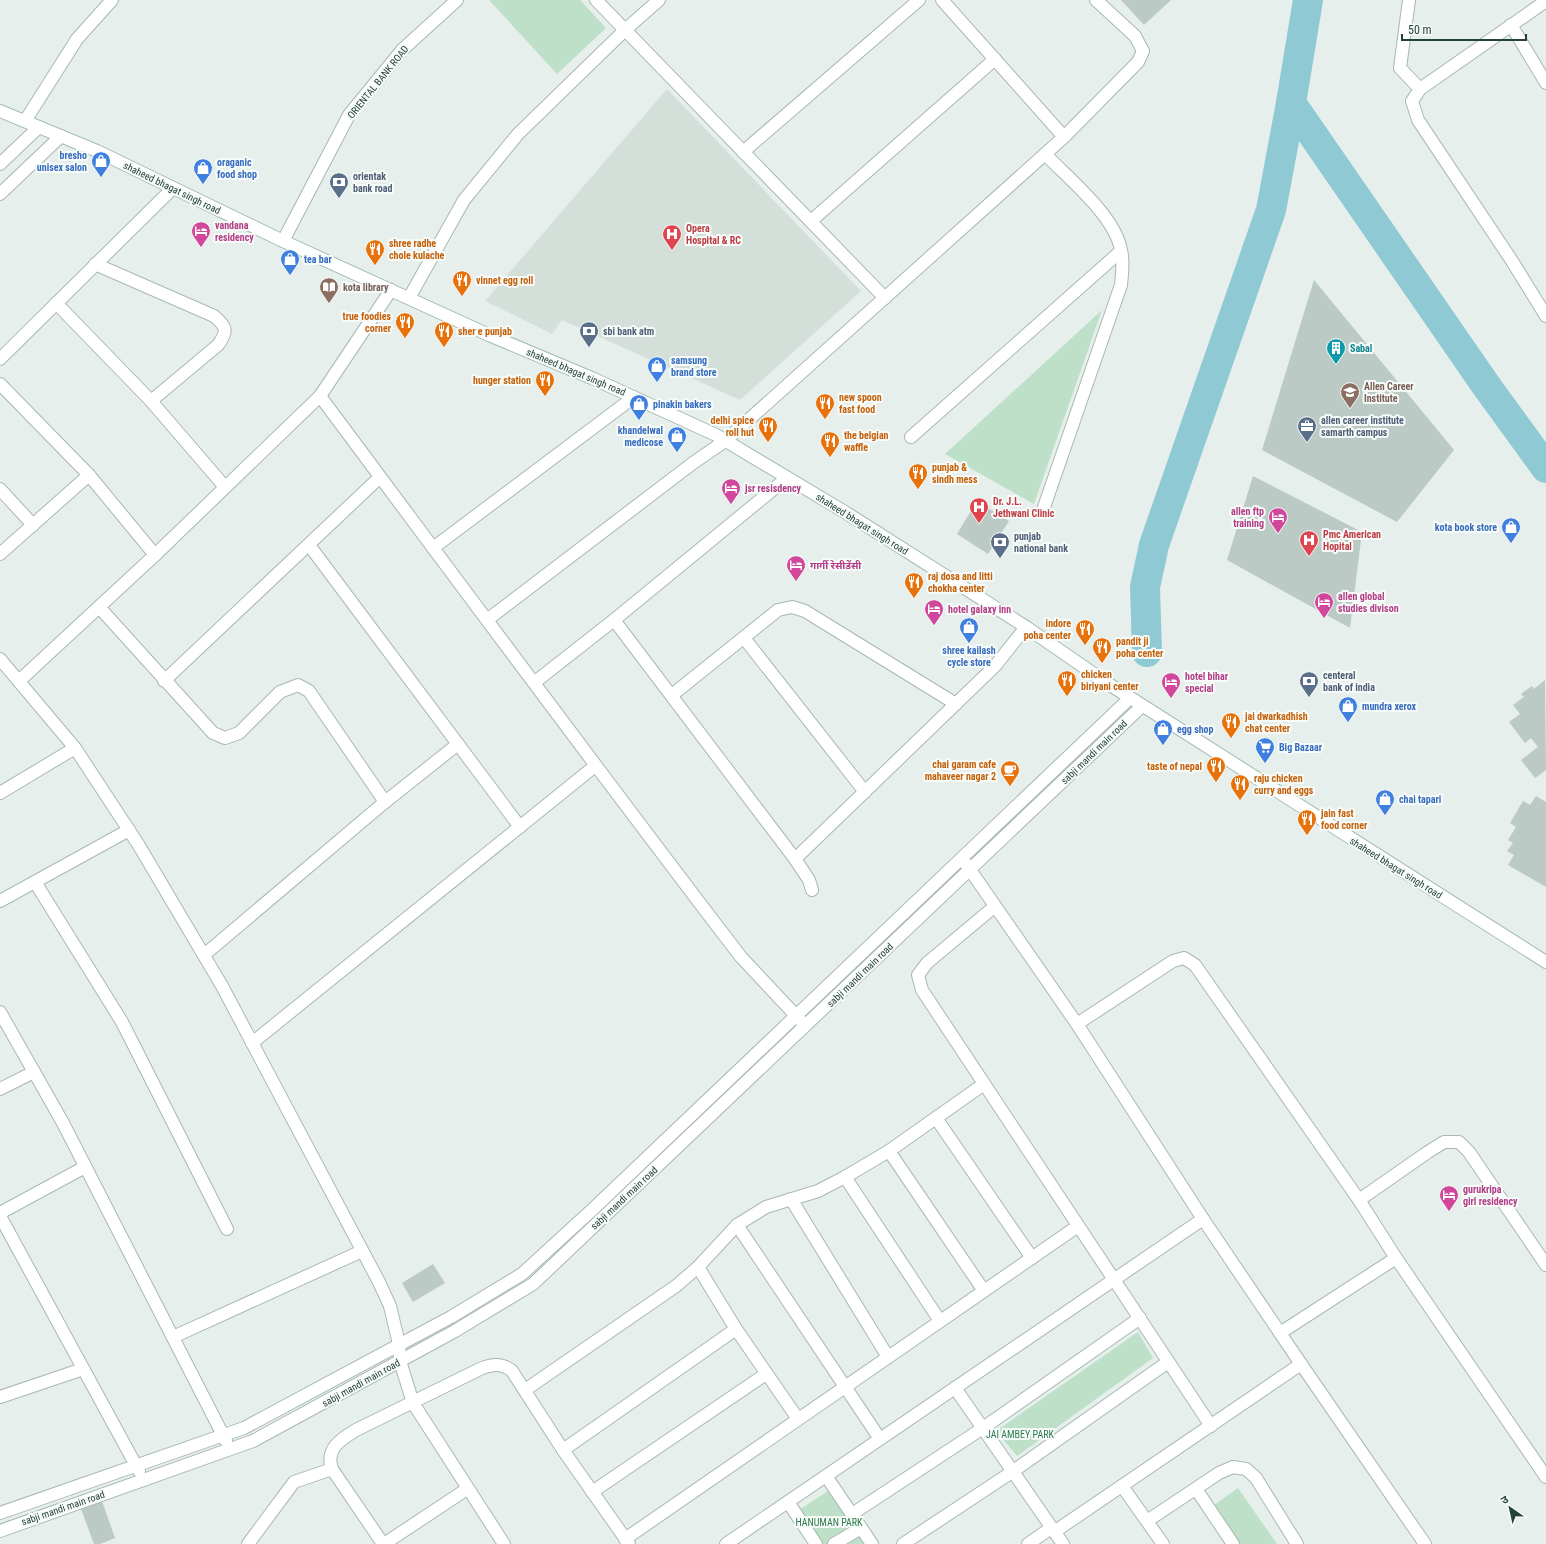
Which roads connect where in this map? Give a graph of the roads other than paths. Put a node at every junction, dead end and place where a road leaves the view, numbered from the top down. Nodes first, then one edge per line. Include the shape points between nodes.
1 (112, 0) edge
2 (457, 0) edge
3 (596, 0) edge
4 (659, 0) edge
5 (919, 0) edge
6 (942, 0) edge
7 (1096, 0) edge
8 (1409, 0) edge
9 (1546, 1) edge
10 (1511, 25) junction
11 (625, 30) junction
12 (995, 58) junction
13 (1546, 83) edge
14 (1420, 89) junction
15 (0, 111) edge
16 (25, 121) junction
17 (38, 127) junction
18 (61, 136) junction
19 (1064, 137) junction
20 (743, 152) junction
21 (1045, 154) junction
22 (0, 164) edge
23 (173, 188) junction
24 (0, 194) edge
25 (811, 221) junction
26 (283, 241) junction
27 (1121, 251) junction
28 (96, 264) junction
29 (391, 290) junction
30 (409, 298) junction
31 (885, 298) junction
32 (56, 303) junction
33 (1546, 316) edge
34 (0, 358) edge
35 (0, 384) edge
36 (320, 396) junction
37 (634, 397) junction
38 (151, 401) junction
39 (911, 437) dead end
40 (726, 441) junction
41 (89, 475) junction
42 (380, 477) junction
43 (787, 478) junction
44 (225, 487) junction
45 (0, 489) edge
46 (1043, 510) dead end
47 (32, 525) junction
48 (309, 545) junction
49 (433, 548) junction
50 (0, 554) edge
51 (156, 555) junction
52 (99, 607) junction
53 (486, 620) junction
54 (614, 620) junction
55 (1026, 627) junction
56 (744, 638) junction
57 (0, 659) edge
58 (19, 681) junction
59 (164, 681) junction
60 (535, 682) junction
61 (672, 695) junction
62 (1130, 698) junction
63 (956, 704) junction
64 (1142, 706) junction
65 (458, 744) junction
66 (75, 748) junction
67 (595, 766) junction
68 (864, 792) junction
69 (0, 793) edge
70 (386, 802) junction
71 (520, 827) junction
72 (129, 830) junction
73 (961, 858) junction
74 (795, 859) junction
75 (970, 870) junction
76 (35, 882) junction
77 (812, 890) dead end
78 (0, 901) edge
79 (994, 907) junction
80 (204, 955) junction
81 (1546, 962) edge
82 (0, 1012) edge
83 (797, 1015) junction
84 (1077, 1024) junction
85 (806, 1026) junction
86 (252, 1043) junction
87 (34, 1072) junction
88 (984, 1084) junction
89 (0, 1089) edge
90 (936, 1118) junction
91 (889, 1151) junction
92 (85, 1167) junction
93 (845, 1177) junction
94 (791, 1199) junction
95 (1360, 1200) junction
96 (0, 1214) edge
97 (1203, 1219) junction
98 (737, 1225) junction
99 (1078, 1226) junction
100 (227, 1229) dead end
101 (362, 1251) junction
102 (1032, 1258) junction
103 (1396, 1258) junction
104 (1546, 1265) edge
105 (698, 1266) junction
106 (1114, 1280) junction
107 (984, 1291) junction
108 (1140, 1318) junction
109 (940, 1321) junction
110 (736, 1329) junction
111 (1280, 1333) junction
112 (173, 1337) junction
113 (399, 1344) junction
114 (888, 1357) junction
115 (400, 1361) junction
116 (1168, 1362) junction
117 (1301, 1364) junction
118 (83, 1370) junction
119 (766, 1374) junction
120 (844, 1387) junction
121 (955, 1388) junction
122 (525, 1390) junction
123 (0, 1397) edge
124 (413, 1403) junction
125 (798, 1419) junction
126 (1211, 1426) junction
127 (983, 1428) junction
128 (224, 1435) junction
129 (880, 1439) junction
130 (228, 1450) junction
131 (563, 1450) junction
132 (135, 1466) junction
133 (332, 1469) junction
134 (1012, 1472) junction
135 (826, 1476) junction
136 (1546, 1477) edge
137 (144, 1480) junction
138 (1122, 1486) junction
139 (467, 1489) junction
140 (1196, 1489) junction
141 (592, 1492) junction
142 (788, 1502) junction
143 (0, 1513) edge
144 (852, 1514) junction
145 (1147, 1521) junction
146 (861, 1528) junction
147 (1053, 1530) junction
148 (0, 1531) edge
149 (627, 1541) edge
150 (248, 1544) edge
151 (384, 1544) edge
152 (504, 1544) edge
153 (726, 1544) edge
154 (816, 1544) edge
155 (834, 1544) edge
156 (872, 1544) edge
157 (903, 1544) edge
158 (1028, 1544) edge
159 (1062, 1544) edge
160 (1163, 1544) edge
161 (1233, 1544) edge
162 (1298, 1544) edge
163 (1426, 1544) edge

1 - 16 street via 78,39
2 - 26 street, ORIENTAL BANK ROAD via 402,50 349,115
3 - 11 street
4 - 11 street
5 - 20 street
6 - 12 street
7 - 19 street via 1135,36 1143,51 1138,62
8 - 14 street via 1400,68
9 - 10 street
10 - 13 street
10 - 14 street
11 - 20 street
11 - 30 street via 518,134 464,200
12 - 19 street
12 - 25 street
14 - 33 street via 1412,100 1418,120
15 - 16 street, shaheed bhagat singh road
16 - 17 street, shaheed bhagat singh road
17 - 18 street, shaheed bhagat singh road
17 - 22 street
18 - 23 street, shaheed bhagat singh road
18 - 24 street
19 - 21 street
20 - 25 street
21 - 27 street via 1102,213 1115,232
21 - 31 street
23 - 26 street, shaheed bhagat singh road
23 - 28 street
25 - 31 street
26 - 29 street, shaheed bhagat singh road
27 - 39 street
27 - 46 street via 1121,285
28 - 32 street
28 - 38 street via 214,316 226,329 218,345
29 - 30 street, shaheed bhagat singh road
29 - 36 street
30 - 37 street, shaheed bhagat singh road
31 - 40 street
32 - 34 street
32 - 38 street
35 - 41 street
36 - 42 street
36 - 44 street
37 - 40 street, shaheed bhagat singh road
37 - 49 street
38 - 44 street
40 - 43 street, shaheed bhagat singh road
40 - 53 street
41 - 47 street
41 - 51 street
42 - 48 street
42 - 49 street
43 - 54 street
43 - 55 street, shaheed bhagat singh road
44 - 51 street
45 - 47 street
47 - 50 street
48 - 59 street
48 - 65 street
49 - 53 street
51 - 52 street
52 - 58 street
52 - 59 street
53 - 60 street
54 - 60 street
54 - 61 street
55 - 62 street, shaheed bhagat singh road
55 - 63 street via 995,666
56 - 61 street
56 - 63 street via 778,610 792,607 805,611
56 - 68 street
57 - 58 street
58 - 66 street
59 - 70 street via 213,733 225,738 239,733 280,692 298,685 309,691
60 - 67 street
61 - 74 street
62 - 64 street, shaheed bhagat singh road
62 - 73 street
63 - 68 street
64 - 75 street, sabji mandi main road
64 - 81 street, shaheed bhagat singh road
65 - 70 street
65 - 71 street
66 - 69 street
66 - 72 street
67 - 71 street
67 - 83 street via 741,957
68 - 74 street
70 - 80 street
71 - 86 street
72 - 76 street
72 - 80 street
73 - 75 street
73 - 83 street
74 - 77 street via 809,880
75 - 79 street
75 - 85 street, sabji mandi main road
76 - 78 street
76 - 100 street via 122,1022
79 - 84 street
79 - 88 street via 927,963 918,975 922,990
80 - 86 street
82 - 87 street
83 - 85 street
83 - 113 street via 522,1274 451,1317
84 - 95 street via 1173,961 1184,958 1196,965
84 - 97 street
85 - 115 street, sabji mandi main road via 533,1284
86 - 101 street
87 - 89 street
87 - 92 street
88 - 90 street
88 - 99 street
90 - 91 street
90 - 102 street
91 - 93 street
91 - 107 street
92 - 96 street
92 - 112 street
93 - 94 street
93 - 109 street
94 - 98 street via 766,1207
94 - 114 street
95 - 103 street
95 - 104 street via 1444,1142 1459,1142 1470,1152
96 - 118 street
97 - 106 street
97 - 111 street
98 - 105 street
98 - 120 street
99 - 102 street
99 - 106 street
101 - 112 street
101 - 113 street via 390,1306
102 - 107 street
103 - 111 street
103 - 136 street
105 - 110 street
105 - 122 street via 676,1286
106 - 108 street
106 - 121 street
107 - 109 street
108 - 116 street
108 - 127 street
109 - 114 street
110 - 119 street
110 - 131 street
111 - 117 street
112 - 128 street
113 - 115 street
113 - 128 street via 244,1428
114 - 120 street
115 - 124 street
115 - 130 street, sabji mandi main road via 253,1441
116 - 126 street
116 - 134 street
117 - 126 street
117 - 163 street
118 - 123 street
118 - 132 street
119 - 125 street
119 - 141 street
120 - 125 street
120 - 129 street
121 - 127 street
121 - 129 street
122 - 124 street via 505,1365 493,1364
122 - 131 street
124 - 133 street via 344,1437 332,1450 329,1460
124 - 139 street
125 - 149 street
126 - 138 street
127 - 134 street
127 - 144 street
128 - 130 street
128 - 132 street
129 - 135 street
130 - 137 street, sabji mandi main road
131 - 141 street
132 - 137 street
132 - 143 street
133 - 150 street via 294,1482
133 - 151 street
134 - 147 street
134 - 157 street
135 - 142 street
135 - 144 street
137 - 148 street, sabji mandi main road
138 - 145 street
138 - 147 street
139 - 151 street
139 - 152 street
140 - 145 street
140 - 161 street
140 - 162 street via 1233,1467 1246,1469 1256,1478
141 - 149 street
142 - 153 street
142 - 154 street
144 - 146 street
145 - 160 street
146 - 155 street
146 - 156 street
147 - 158 street
147 - 159 street

